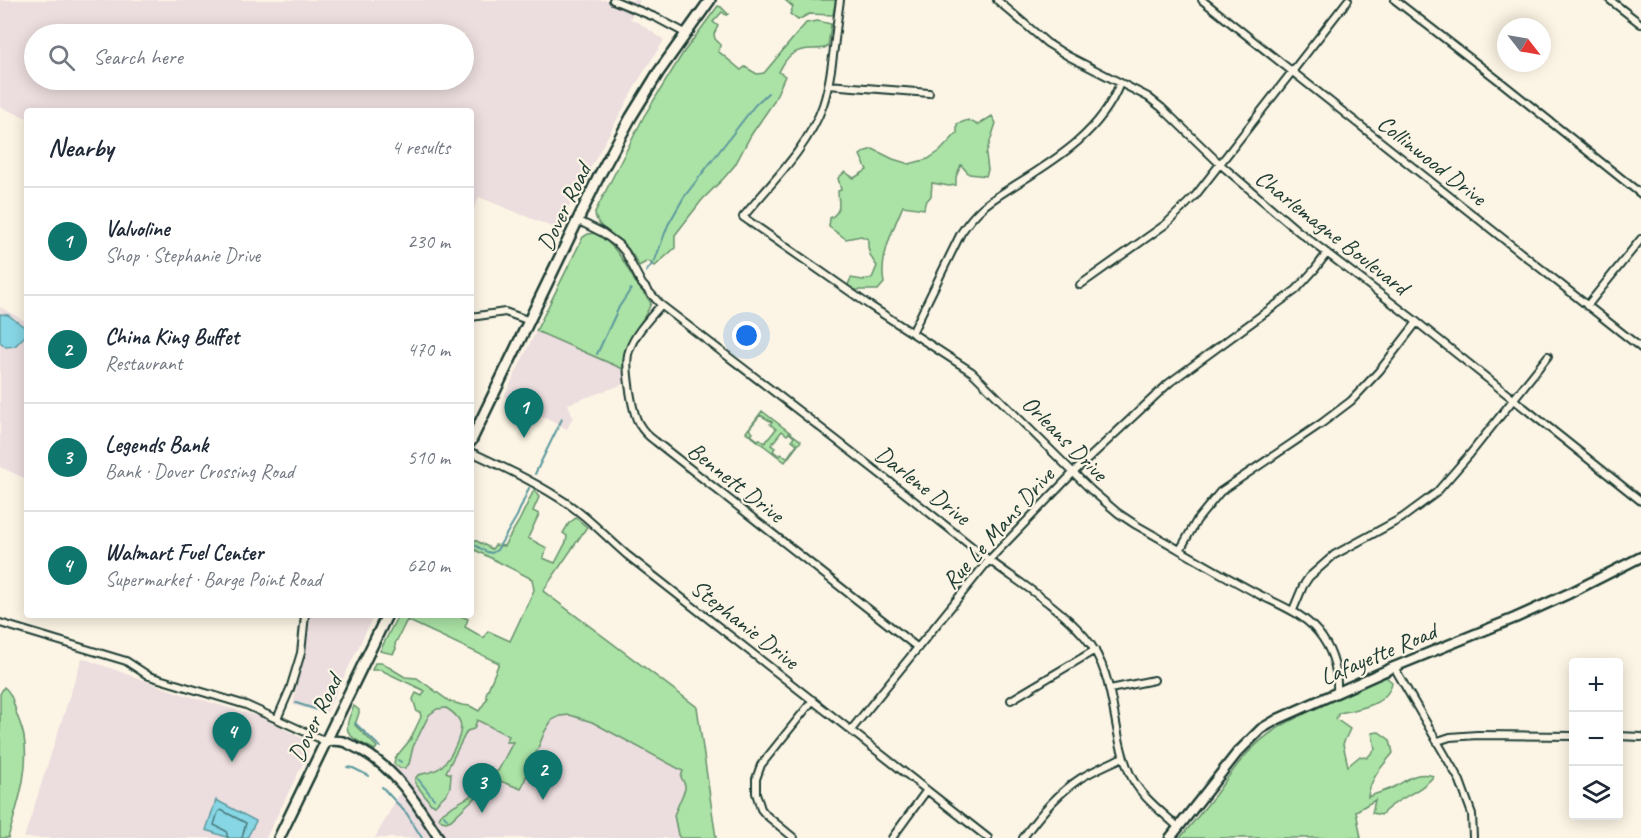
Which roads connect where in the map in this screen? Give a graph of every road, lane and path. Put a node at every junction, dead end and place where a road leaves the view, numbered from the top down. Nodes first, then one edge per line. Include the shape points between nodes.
1 (613, 0) edge
2 (710, 0) edge
3 (840, 0) edge
4 (997, 0) edge
5 (1202, 0) edge
6 (1348, 0) edge
7 (1395, 0) edge
8 (1610, 0) edge
9 (1641, 24) edge
10 (685, 33) junction
11 (1293, 72) junction
12 (1120, 83) junction
13 (828, 85) junction
14 (929, 93) dead end
15 (1220, 164) junction
16 (1641, 194) edge
17 (577, 220) junction
18 (1641, 239) edge
19 (1327, 253) junction
20 (1080, 285) dead end
21 (661, 305) junction
22 (1587, 306) junction
23 (474, 317) edge
24 (530, 321) junction
25 (1417, 322) junction
26 (912, 333) junction
27 (1641, 348) edge
28 (1548, 356) dead end
29 (1513, 399) junction
30 (474, 435) edge
31 (474, 454) edge
32 (1074, 472) junction
33 (1641, 501) edge
34 (1180, 550) junction
35 (1641, 557) edge
36 (989, 560) junction
37 (1293, 610) junction
38 (305, 618) edge
39 (386, 618) edge
40 (0, 623) edge
41 (918, 648) junction
42 (1095, 650) junction
43 (1394, 667) junction
44 (1154, 680) dead end
45 (1110, 689) junction
46 (1337, 692) junction
47 (813, 700) junction
48 (1011, 700) dead end
49 (277, 719) junction
50 (851, 730) junction
51 (1569, 736) edge
52 (1623, 736) edge
53 (1641, 736) edge
54 (325, 741) junction
55 (1438, 741) junction
56 (1123, 757) junction
57 (927, 790) junction
58 (1178, 827) junction
59 (279, 838) edge
60 (439, 838) edge
61 (794, 838) edge
62 (892, 838) edge
63 (988, 838) edge
64 (1023, 838) edge
65 (1170, 838) edge
66 (1473, 838) edge

1 - 10 street
2 - 10 main road, Dover Road
3 - 13 street
4 - 12 street, Charlemagne Boulevard via 1047,43
5 - 11 street, Collinwood Drive
6 - 11 street
7 - 16 street
8 - 9 street
10 - 17 main road, Dover Road via 631,117
11 - 15 street
11 - 22 street, Collinwood Drive
12 - 15 street, Charlemagne Boulevard via 1162,108
12 - 26 street via 1102,116 1075,146 997,195 970,219
13 - 14 street
13 - 26 street, Orleans Drive via 823,106 803,142 743,217
15 - 19 street, Charlemagne Boulevard
15 - 20 street via 1166,224
17 - 21 street, Darlene Drive via 603,233 625,252 642,284
17 - 24 main road, Dover Road
18 - 22 street
19 - 25 street, Charlemagne Boulevard
19 - 32 street, Rue Le Mans Drive via 1296,290 1169,384
21 - 36 street, Darlene Drive
21 - 41 street, Bennett Drive via 635,337 627,354 636,418 643,431
22 - 27 street, Collinwood Drive
23 - 24 street via 505,312
24 - 30 main road, Dover Road
25 - 29 street, Charlemagne Boulevard
25 - 34 street via 1351,401 1220,492 1197,520
26 - 32 street, Orleans Drive via 972,372
28 - 29 street
29 - 33 street, Charlemagne Boulevard
29 - 37 street via 1436,493 1402,518 1334,555 1309,577
31 - 47 street, Stephanie Drive via 560,498
32 - 34 street, Orleans Drive via 1118,513
32 - 36 street, Rue Le Mans Drive
34 - 37 street, Orleans Drive
35 - 43 main road, Lafayette Road via 1515,618
36 - 41 street, Rue Le Mans Drive
36 - 42 street, Darlene Drive via 1066,617
37 - 46 street, Orleans Drive via 1319,633 1329,650 1338,676
38 - 49 street via 301,653
39 - 54 main road, Dover Road
40 - 49 street via 126,661 149,676 246,705
41 - 50 street, Rue Le Mans Drive
42 - 45 street, Darlene Drive
42 - 48 street
43 - 46 main road, Lafayette Road
43 - 55 street
44 - 45 street
45 - 56 street, Darlene Drive
46 - 58 main road, Lafayette Road via 1261,729
47 - 50 street, Stephanie Drive
47 - 61 street via 761,765 756,779 761,809
49 - 54 street
50 - 57 street, Stephanie Drive
51 - 55 street via 1450,736
52 - 53 street
54 - 59 main road, Dover Road
54 - 60 main road via 343,741 385,767 417,803
55 - 66 street via 1460,781 1472,814
56 - 58 street, Darlene Drive via 1143,794
56 - 64 street via 1070,786
57 - 62 street
57 - 63 street, Stephanie Drive
58 - 65 main road, Lafayette Road

